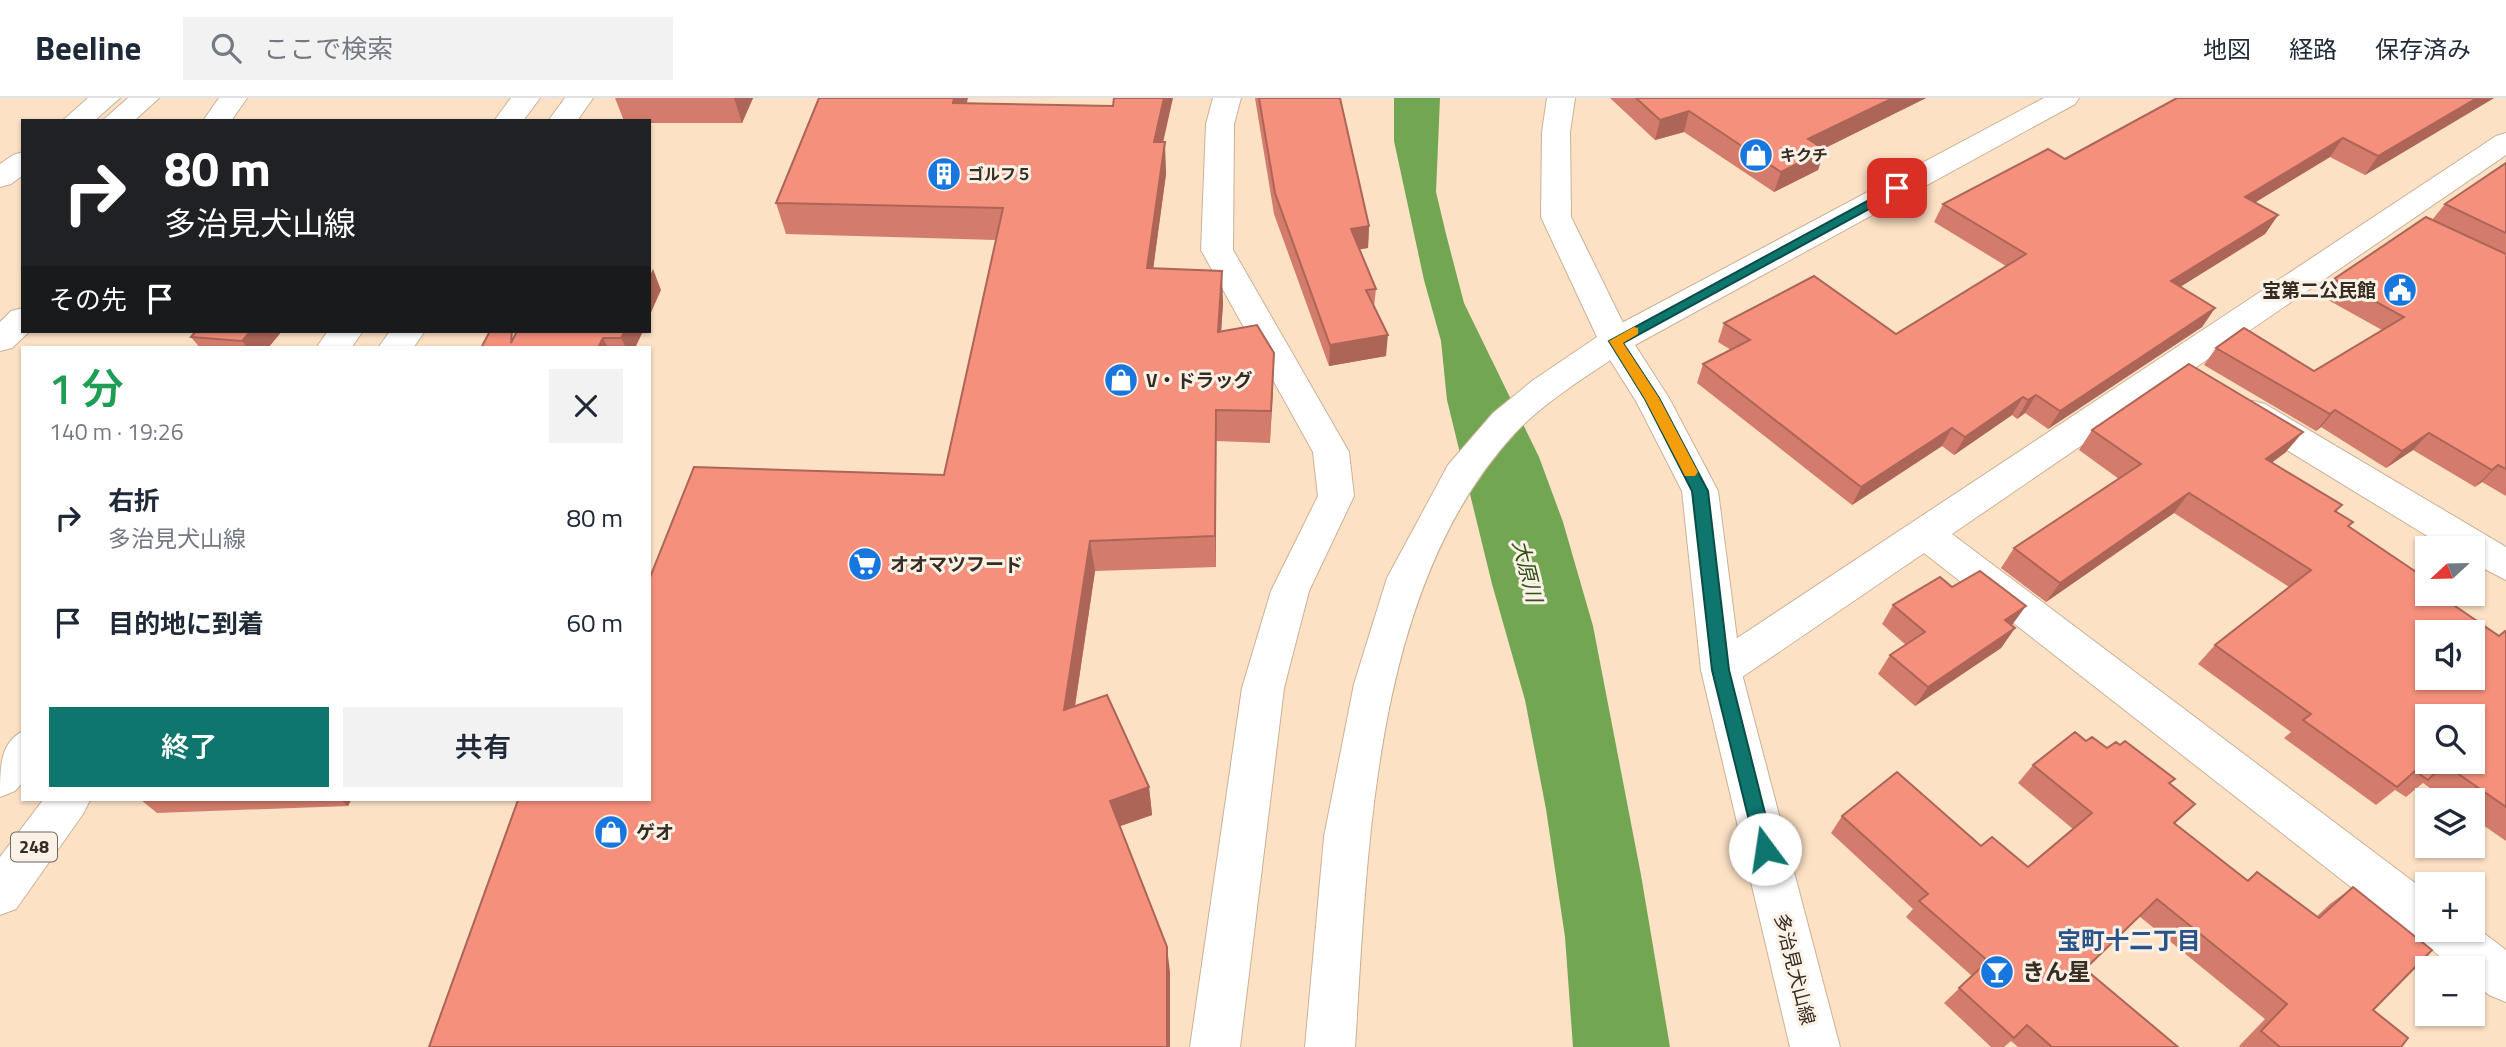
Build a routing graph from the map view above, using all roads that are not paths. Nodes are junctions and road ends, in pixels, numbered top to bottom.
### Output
1 (106, 98) edge
2 (145, 98) edge
3 (233, 98) edge
4 (526, 98) edge
5 (579, 98) edge
6 (1227, 98) edge
7 (1561, 98) edge
8 (2065, 98) edge
9 (79, 119) edge
10 (119, 119) edge
11 (218, 119) edge
12 (510, 119) edge
13 (563, 119) edge
14 (2506, 142) edge
15 (21, 162) edge
16 (0, 178) edge
17 (21, 191) edge
18 (0, 205) edge
19 (21, 321) edge
20 (0, 340) edge
21 (1615, 341) junction
22 (2174, 366) junction
23 (1924, 533) junction
24 (2506, 565) edge
25 (1721, 670) junction
26 (21, 752) edge
27 (0, 778) edge
28 (67, 801) edge
29 (0, 894) edge
30 (2415, 910) edge
31 (2458, 942) edge
32 (2506, 979) edge
33 (1818, 1041) edge
34 (1215, 1047) edge
35 (1330, 1047) edge

1 - 9 main road
2 - 10 main road
3 - 11 main road
4 - 12 main road
5 - 13 main road
6 - 34 main road
7 - 21 main road, 多治見犬山線
8 - 21 main road
14 - 22 main road
15 - 16 main road
17 - 18 main road
19 - 20 main road
21 - 25 main road, 多治見犬山線
21 - 35 main road
22 - 23 main road
22 - 24 main road
23 - 25 main road
23 - 30 main road
25 - 33 main road, 多治見犬山線
26 - 27 main road
28 - 29 main road, 248
31 - 32 main road

